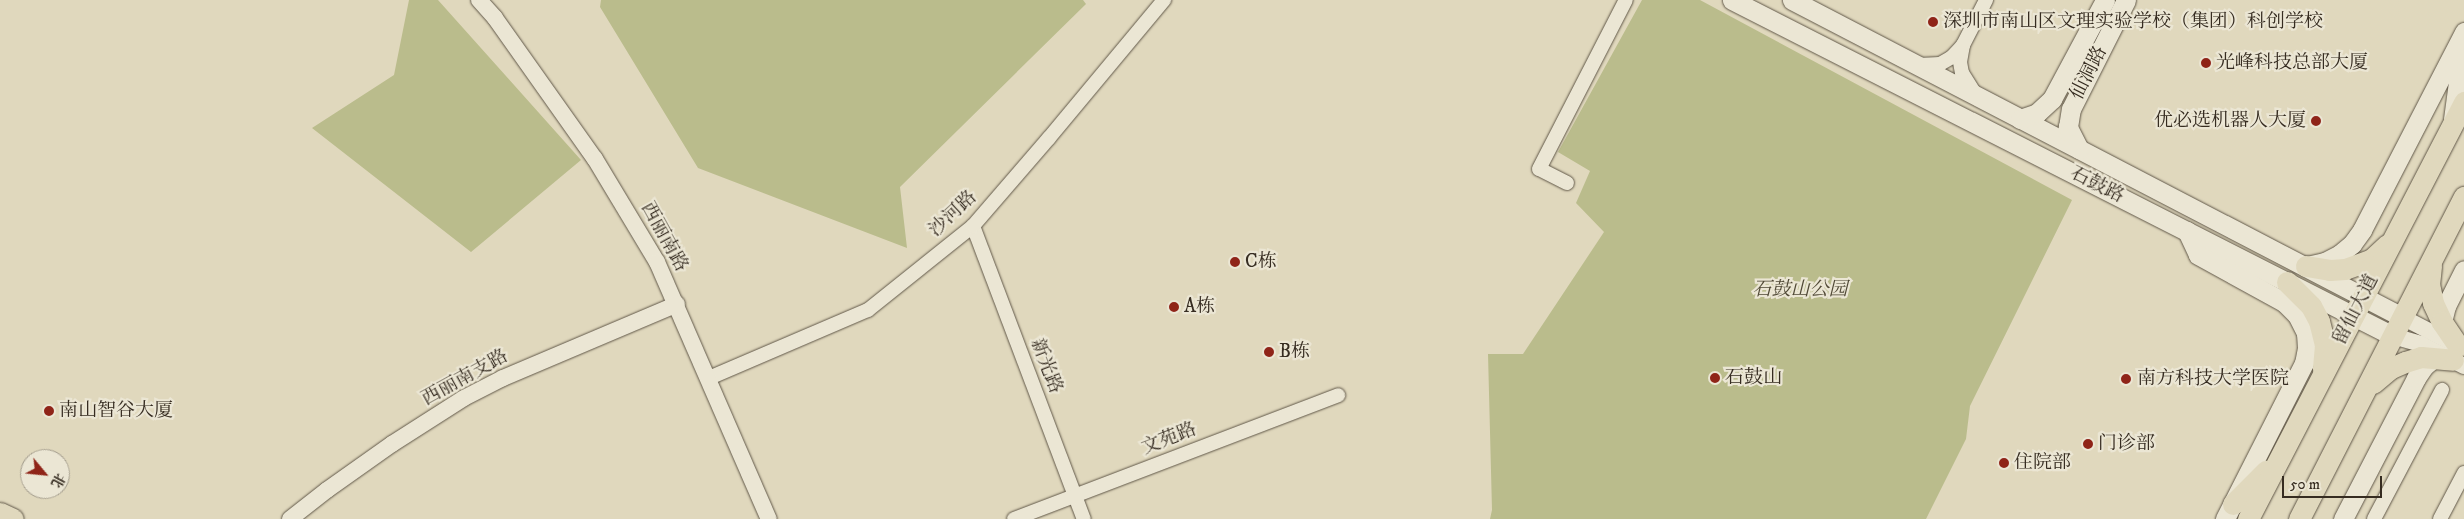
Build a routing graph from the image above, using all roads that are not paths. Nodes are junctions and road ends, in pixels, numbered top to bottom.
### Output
1 (479, 0) edge
2 (1164, 0) edge
3 (1626, 0) edge
4 (1732, 0) edge
5 (1792, 0) edge
6 (1986, 0) edge
7 (2105, 0) edge
8 (2126, 0) edge
9 (2464, 32) edge
10 (2464, 41) edge
11 (1963, 45) junction
12 (1914, 65) junction
13 (1980, 99) junction
14 (2464, 102) edge
15 (2020, 119) junction
16 (2445, 139) junction
17 (2079, 149) junction
18 (1568, 183) dead end
19 (2464, 197) edge
20 (973, 226) junction
21 (2187, 231) junction
22 (2397, 231) junction
23 (2434, 256) junction
24 (2306, 266) junction
25 (2464, 270) edge
26 (2287, 282) junction
27 (2364, 296) junction
28 (677, 304) junction
29 (2353, 316) junction
30 (2402, 317) junction
31 (2442, 322) junction
32 (2393, 336) junction
33 (2455, 356) edge
34 (709, 378) junction
35 (2320, 381) junction
36 (2442, 390) dead end
37 (1338, 394) dead end
38 (2363, 395) junction
39 (2280, 457) junction
40 (2464, 473) edge
41 (1075, 496) junction
42 (2229, 511) edge
43 (0, 513) edge
44 (13, 519) edge
45 (290, 519) edge
46 (769, 519) edge
47 (1014, 519) edge
48 (1084, 519) edge
49 (2248, 519) edge
50 (2299, 519) edge
51 (2343, 519) edge
52 (2374, 519) edge
53 (2440, 519) edge

1 - 28 street, 西丽南路
2 - 20 street, 沙河路
3 - 18 street
4 - 21 main road, 石鼓路
5 - 12 main road, 石鼓路
6 - 11 street
7 - 15 main road, 仙洞路
8 - 17 main road, 仙洞路
9 - 24 main road
10 - 16 main road
11 - 12 street
11 - 13 street
12 - 13 main road, 石鼓路
13 - 15 main road, 石鼓路
14 - 16 main road, 留仙大道
15 - 17 main road, 石鼓路
16 - 22 main road, 留仙大道
17 - 24 main road, 石鼓路
19 - 23 main road
20 - 34 street, 沙河路
20 - 41 street, 新光路
21 - 26 main road, 石鼓路
21 - 42 main road
22 - 24 main road
22 - 27 main road, 留仙大道
23 - 30 main road
23 - 31 main road
24 - 27 main road, 石鼓路
25 - 31 main road
26 - 29 main road, 石鼓路
26 - 35 main road
27 - 29 main road, 留仙大道
27 - 30 main road, 石鼓路
28 - 34 street, 西丽南路
28 - 45 street, 西丽南支路
29 - 32 main road, 石鼓路
29 - 35 main road, 留仙大道
30 - 32 main road
30 - 33 street, 石鼓路
31 - 33 main road
32 - 33 street, 石鼓路
32 - 38 main road
33 - 38 main road
33 - 51 main road
34 - 46 street, 西丽南路
35 - 39 main road, 留仙大道
36 - 52 street
37 - 41 street, 文苑路
38 - 50 main road
39 - 42 main road
39 - 49 main road, 留仙大道
40 - 53 street
41 - 47 street, 文苑路
41 - 48 street, 新光路
43 - 44 main road

